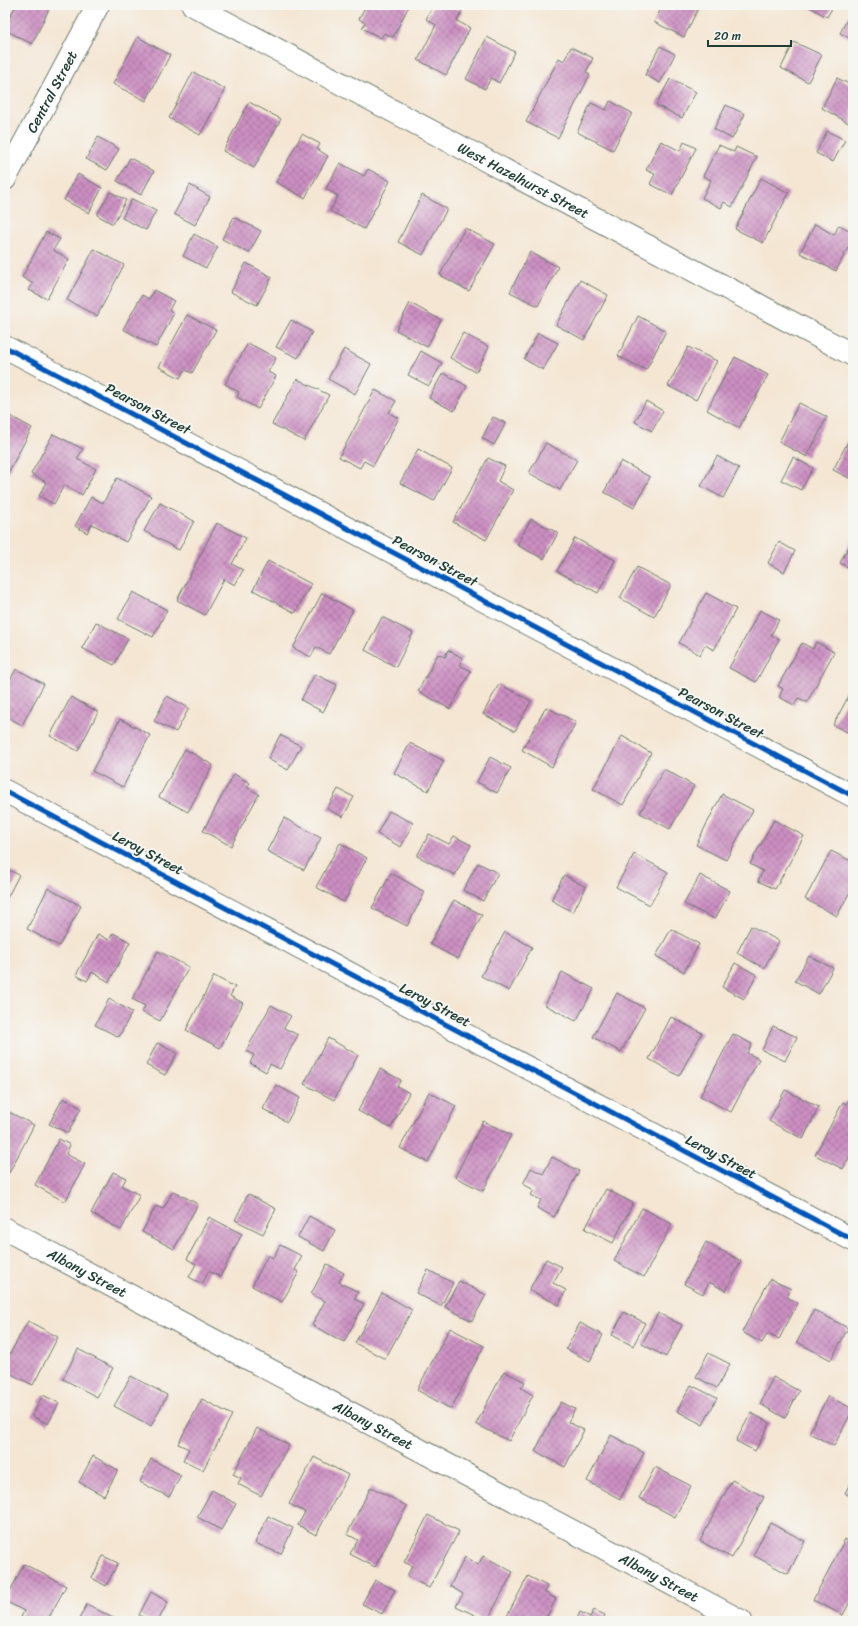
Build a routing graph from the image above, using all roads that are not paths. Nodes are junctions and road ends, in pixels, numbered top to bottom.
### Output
1 (98, 5) edge
2 (193, 5) edge
3 (5, 179) edge
4 (5, 347) edge
5 (853, 355) edge
6 (5, 791) edge
7 (853, 796) edge
8 (5, 1229) edge
9 (853, 1240) edge
10 (741, 1621) edge

1 - 3 street, Central Street
2 - 5 street, West Hazelhurst Street
4 - 7 street, Pearson Street
6 - 9 street, Leroy Street
8 - 10 street, Albany Street

